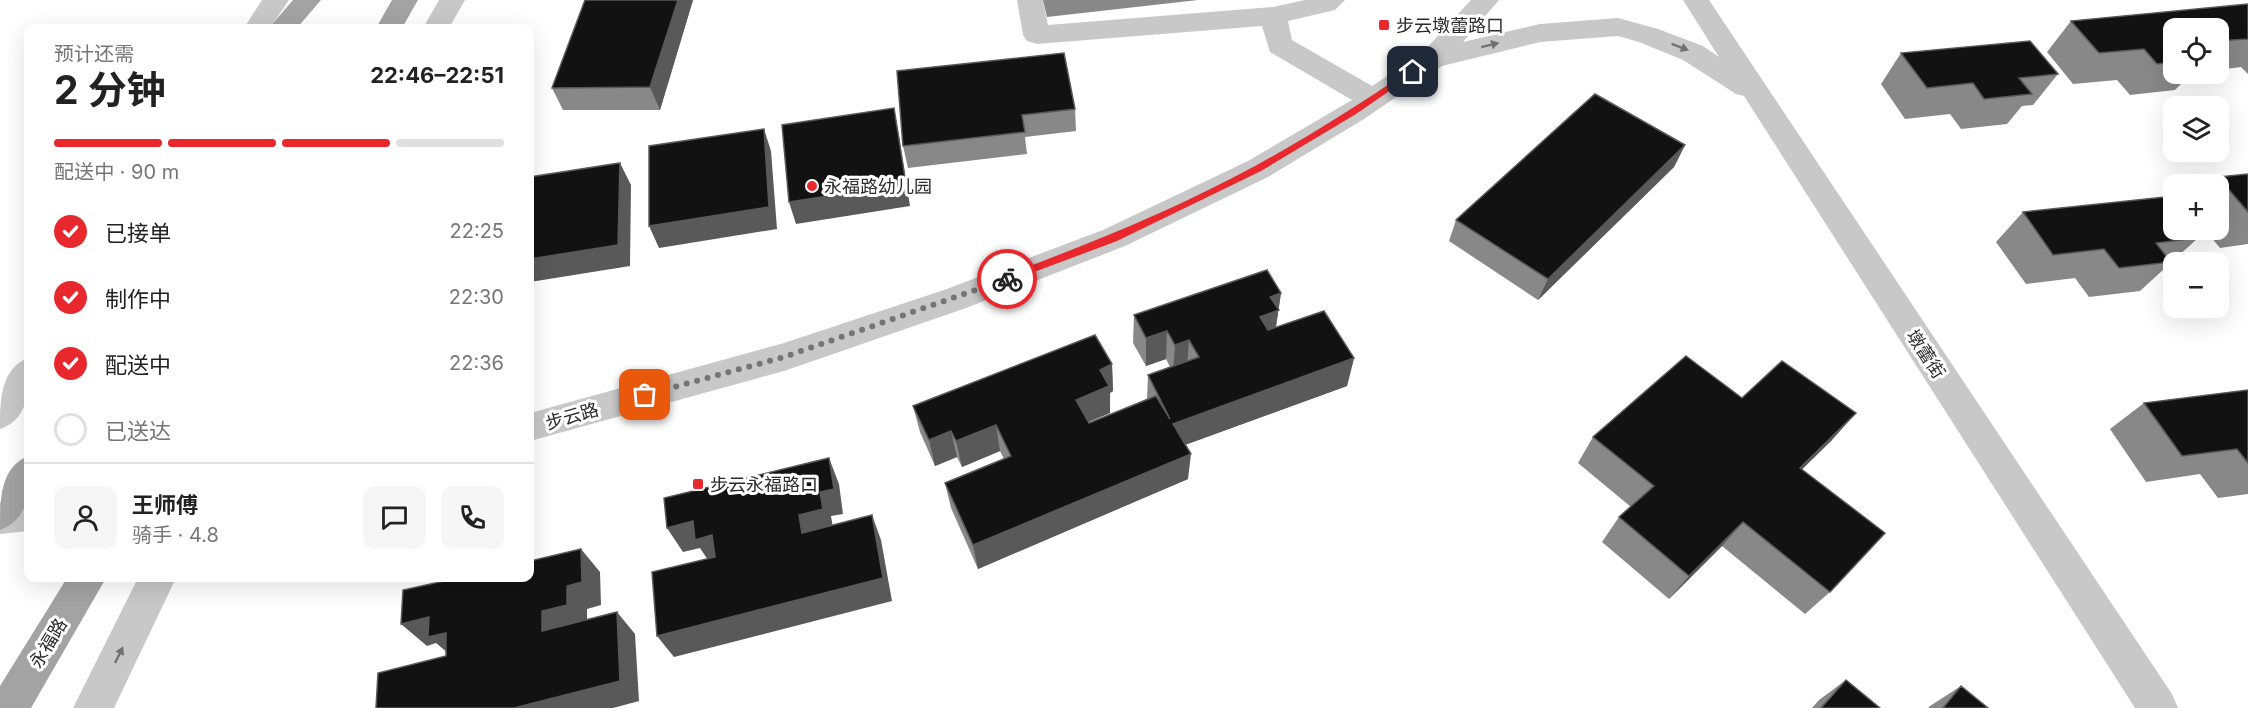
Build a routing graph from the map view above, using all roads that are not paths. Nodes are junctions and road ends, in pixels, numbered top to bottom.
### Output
1 (276, 0) edge
2 (308, 0) edge
3 (331, 0) edge
4 (405, 0) edge
5 (452, 0) edge
6 (1030, 0) edge
7 (1332, 0) edge
8 (1486, 0) edge
9 (1696, 0) edge
10 (1273, 16) junction
11 (260, 24) edge
12 (286, 24) edge
13 (316, 24) edge
14 (391, 24) edge
15 (438, 24) edge
16 (1433, 59) junction
17 (1756, 94) junction
18 (1373, 99) junction
19 (24, 378) edge
20 (0, 415) edge
21 (534, 427) edge
22 (24, 477) edge
23 (24, 515) edge
24 (0, 516) edge
25 (85, 582) edge
26 (156, 582) edge
27 (9, 708) edge
28 (93, 708) edge
29 (2157, 708) edge

1 - 11 street
2 - 12 main road
3 - 13 main road
4 - 14 main road
5 - 15 street
6 - 10 street
7 - 10 street
8 - 16 street, 步云路
9 - 17 street, 墩蕾街
10 - 18 street
16 -> 17 street
16 - 18 street, 步云路
17 - 29 street, 墩蕾街
18 - 21 street, 步云路
19 - 20 street
22 - 24 main road
23 - 24 street
25 - 27 main road, 永福路
28 -> 26 street

